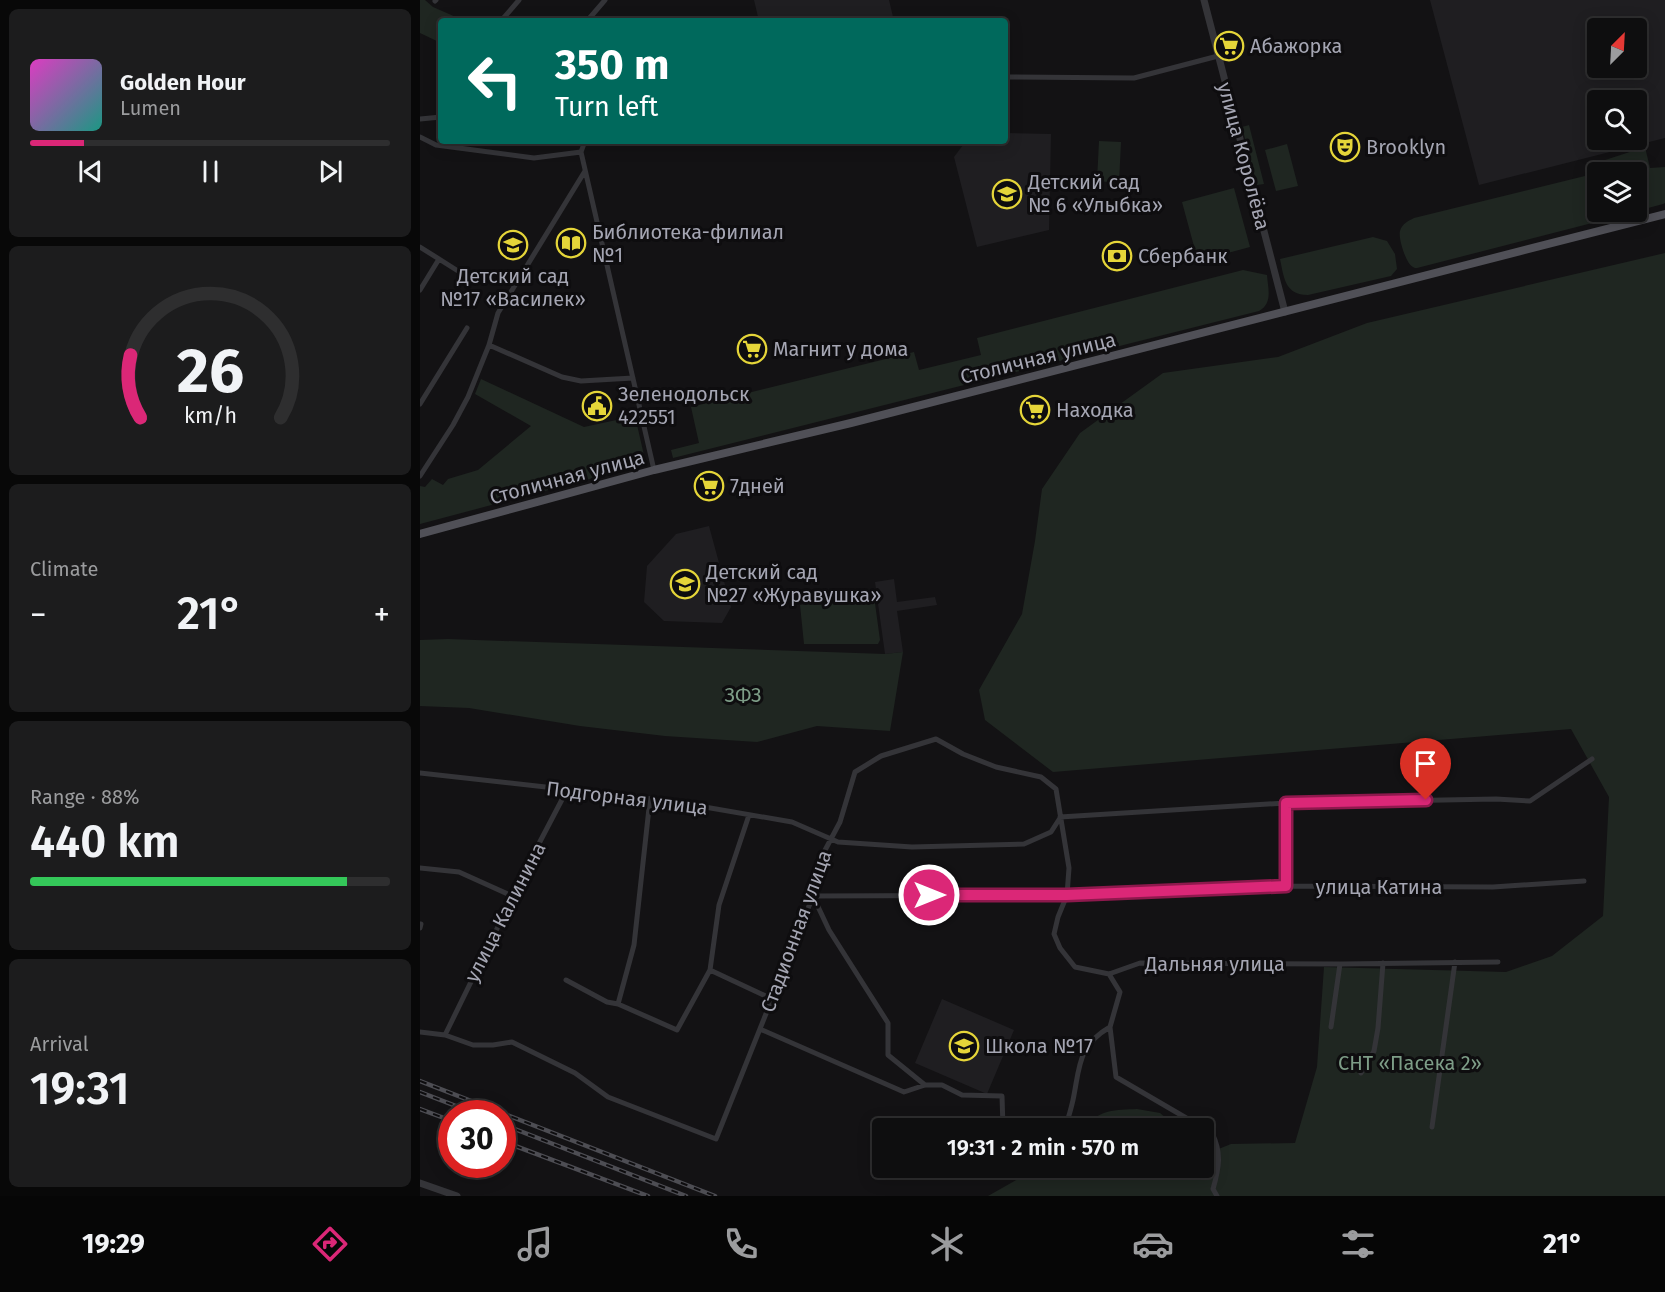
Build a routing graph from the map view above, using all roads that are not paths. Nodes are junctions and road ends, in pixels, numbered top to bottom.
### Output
1 (519, 0) edge
2 (605, 0) edge
3 (1204, 0) edge
4 (504, 18) edge
5 (590, 18) edge
6 (1218, 56) junction
7 (1008, 77) edge
8 (438, 117) edge
9 (420, 119) edge
10 (420, 137) edge
11 (584, 144) edge
12 (580, 152) junction
13 (585, 171) junction
14 (1665, 214) edge
15 (420, 247) edge
16 (439, 259) junction
17 (458, 271) dead end
18 (420, 290) edge
19 (1285, 312) junction
20 (467, 328) dead end
21 (489, 345) junction
22 (633, 378) junction
23 (420, 404) edge
24 (654, 470) junction
25 (420, 476) edge
26 (420, 534) edge
27 (1592, 759) dead end
28 (420, 773) edge
29 (567, 790) junction
30 (650, 799) junction
31 (1286, 803) junction
32 (749, 815) junction
33 (1060, 816) junction
34 (830, 838) junction
35 (420, 868) edge
36 (1584, 881) dead end
37 (1286, 886) junction
38 (1067, 895) junction
39 (512, 896) junction
40 (813, 896) junction
41 (1455, 962) junction
42 (1498, 962) dead end
43 (1383, 963) junction
44 (1340, 964) junction
45 (710, 970) junction
46 (1109, 974) junction
47 (566, 980) dead end
48 (772, 999) junction
49 (618, 1004) junction
50 (1110, 1027) junction
51 (1330, 1027) dead end
52 (760, 1029) junction
53 (420, 1032) edge
54 (445, 1035) junction
55 (1361, 1073) dead end
56 (925, 1085) junction
57 (1003, 1118) edge
58 (1068, 1118) edge
59 (1432, 1127) dead end
60 (420, 1183) edge
61 (457, 1196) edge
62 (1217, 1196) edge

1 - 4 street
2 - 5 street
3 - 6 street, улица Королёва
6 - 7 street
6 - 19 street, улица Королёва
8 - 9 street
10 - 12 street
11 - 12 street
12 - 13 street
13 - 21 street
13 - 22 street
14 - 19 main road, Столичная улица
15 - 16 street
16 - 17 street
16 - 18 street
19 - 24 main road, Столичная улица
20 - 23 street
21 - 22 street
21 - 25 street
22 - 24 street
24 - 26 main road, Столичная улица
27 - 31 street
28 - 29 street, Подгорная улица
29 - 30 street, Подгорная улица
29 - 39 street, улица Калинина
30 - 32 street, Подгорная улица
30 - 49 street
31 - 33 street
31 - 37 street
32 - 34 street, Подгорная улица
32 - 45 street
33 - 34 street, Подгорная улица
33 - 34 street, Стадионная улица
33 - 38 street
34 - 40 street, Стадионная улица
35 - 39 street
36 - 37 street, улица Катина
37 - 38 street, улица Катина
38 - 40 street, улица Катина
38 - 46 street
39 - 54 street, улица Калинина
40 - 48 street, Стадионная улица
40 - 56 street
41 - 42 street, Дальняя улица
41 - 43 street, Дальняя улица
41 - 59 street
43 - 44 street, Дальняя улица
43 - 55 street
44 - 46 street, Дальняя улица
44 - 51 street
45 - 48 street
45 - 49 street
46 - 50 street
47 - 49 street
48 - 52 street, Стадионная улица
50 - 58 street
50 - 62 street
52 - 54 street, Стадионная улица
52 - 56 street
53 - 54 street
56 - 57 street
60 - 61 street

